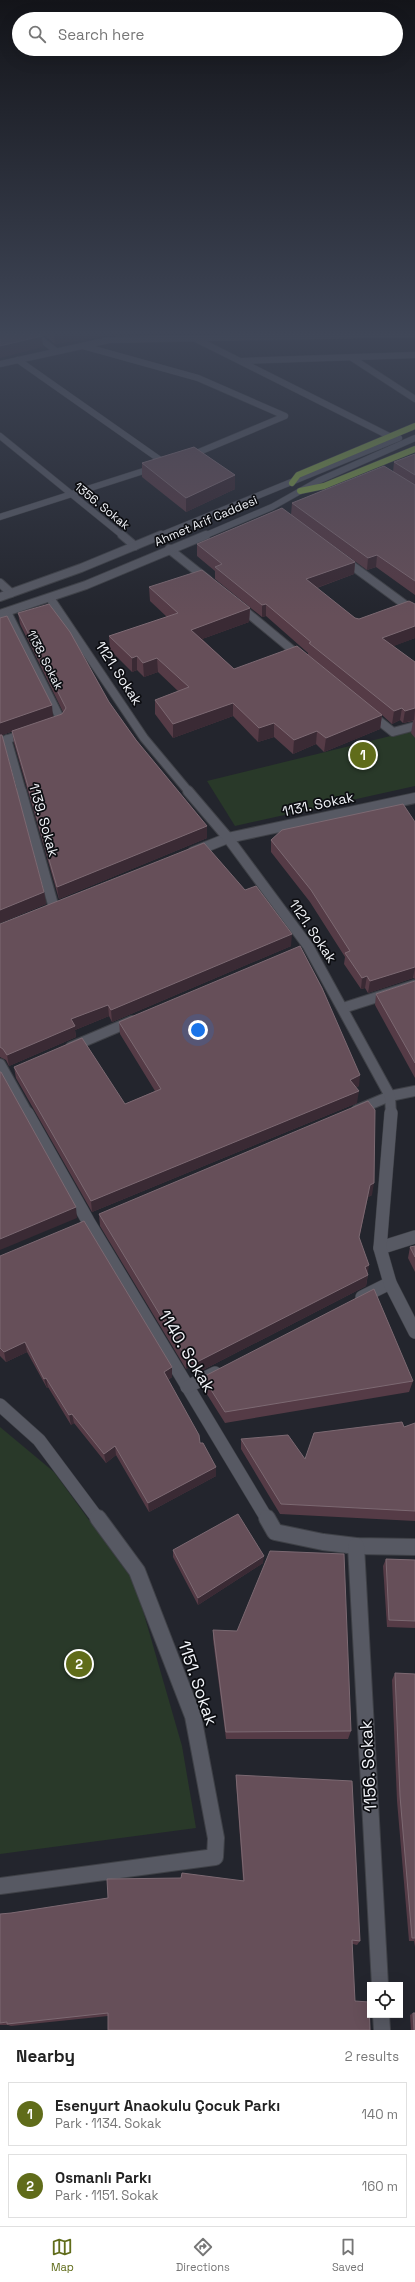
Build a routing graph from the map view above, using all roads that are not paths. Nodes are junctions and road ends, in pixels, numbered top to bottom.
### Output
1 (121, 428) edge
2 (256, 428) edge
3 (373, 428) edge
4 (411, 428) edge
5 (415, 430) edge
6 (0, 436) edge
7 (391, 437) junction
8 (415, 438) edge
9 (415, 449) edge
10 (173, 462) junction
11 (292, 483) junction
12 (300, 491) junction
13 (70, 494) junction
14 (210, 515) junction
15 (0, 517) edge
16 (231, 526) junction
17 (135, 546) junction
18 (169, 549) junction
19 (334, 552) edge
20 (0, 583) edge
21 (218, 589) edge
22 (11, 593) junction
23 (0, 597) edge
24 (50, 598) junction
25 (230, 599) edge
26 (415, 612) edge
27 (4, 613) edge
28 (308, 663) edge
29 (363, 707) edge
30 (415, 726) edge
31 (3, 741) edge
32 (415, 798) edge
33 (228, 838) junction
34 (184, 856) edge
35 (54, 908) edge
36 (308, 946) junction
37 (294, 952) edge
38 (415, 985) edge
39 (343, 1008) junction
40 (143, 1016) edge
41 (64, 1050) edge
42 (5, 1071) edge
43 (415, 1091) edge
44 (390, 1096) junction
45 (346, 1114) edge
46 (103, 1215) edge
47 (88, 1221) junction
48 (75, 1227) edge
49 (415, 1237) edge
50 (380, 1248) junction
51 (390, 1283) junction
52 (348, 1305) edge
53 (415, 1332) edge
54 (229, 1366) edge
55 (187, 1387) junction
56 (0, 1405) edge
57 (356, 1546) junction
58 (415, 1548) edge
59 (0, 1886) edge
60 (380, 1982) edge
61 (381, 2018) edge
62 (382, 2030) edge

1 - 10 street
2 - 10 street
3 - 7 street
4 - 7 main road
5 - 11 street, Ahmet Arif Caddesi
6 - 13 street, 1356. Sokak
7 - 11 main road
8 - 12 street, Ahmet Arif Caddesi
9 - 12 main road
10 - 13 street
11 - 14 street, Ahmet Arif Caddesi
12 - 16 street, Ahmet Arif Caddesi
13 - 15 street
13 - 17 street, 1356. Sokak
14 - 16 street
14 - 17 street, Ahmet Arif Caddesi
16 - 18 street, Ahmet Arif Caddesi
17 - 22 street, Ahmet Arif Caddesi
18 - 21 street
18 - 24 street, Ahmet Arif Caddesi
19 - 26 street
20 - 22 street
22 - 23 street, Ahmet Arif Caddesi
24 - 27 street, Ahmet Arif Caddesi
24 - 33 street, 1121. Sokak
25 - 28 street
27 - 31 street, 1138. Sokak
29 - 30 street
31 - 35 street, 1139. Sokak
32 - 33 street, 1131. Sokak
33 - 34 street, 1131. Sokak
33 - 36 street, 1121. Sokak
36 - 37 street
36 - 39 street, 1121. Sokak
38 - 39 street
39 - 44 street, 1121. Sokak
40 - 41 street
42 - 47 street, 1140. Sokak
43 - 44 street
44 - 45 street
44 - 50 street, 1121. Sokak
46 - 47 street
47 - 48 street
47 - 55 street, 1140. Sokak
49 - 50 street
50 - 51 street, 1121. Sokak
51 - 52 street
51 - 53 street, 1121. Sokak
54 - 55 street
55 - 57 street, 1140. Sokak
56 - 59 street, 1151. Sokak
57 - 58 street, 1140. Sokak
57 - 60 street, 1156. Sokak
61 - 62 street

